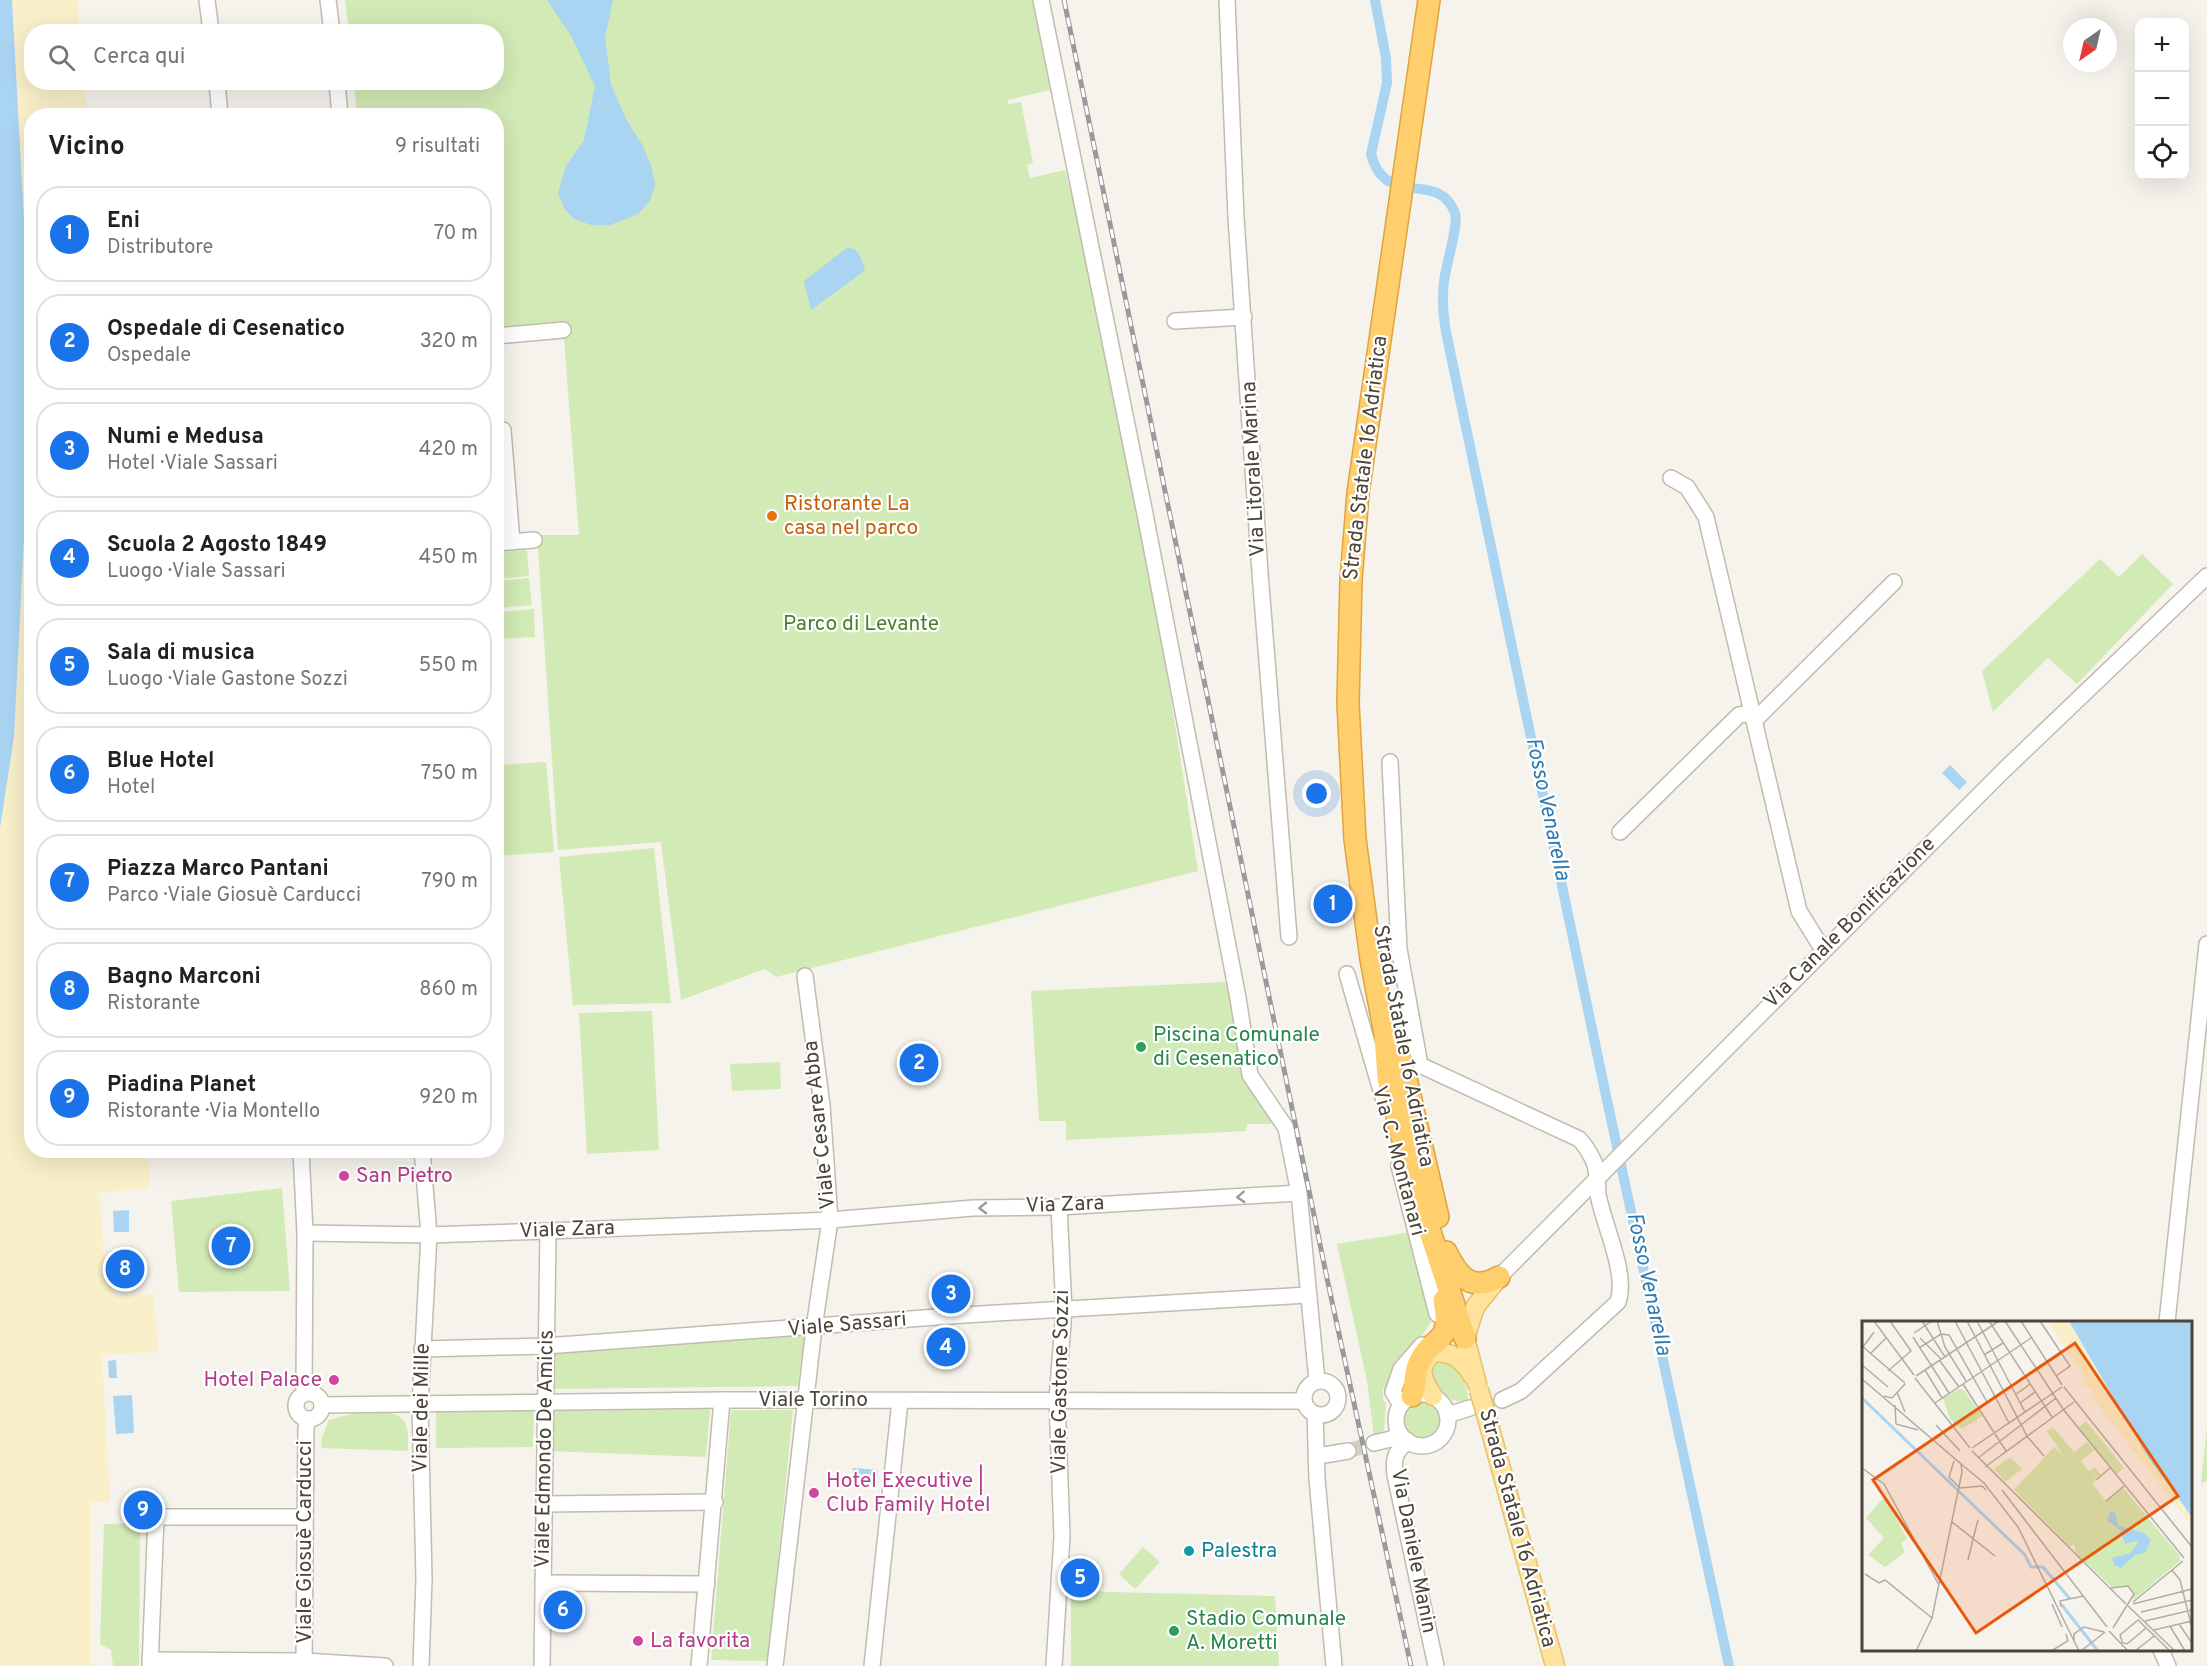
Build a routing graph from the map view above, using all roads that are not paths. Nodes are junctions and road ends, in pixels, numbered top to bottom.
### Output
1 (207, 0) edge
2 (328, 0) edge
3 (1041, 0) edge
4 (1227, 0) edge
5 (1429, 0) edge
6 (1443, 0) edge
7 (210, 24) edge
8 (331, 24) edge
9 (218, 90) edge
10 (338, 90) edge
11 (219, 108) edge
12 (339, 108) edge
13 (1411, 172) junction
14 (1244, 316) junction
15 (1175, 321) dead end
16 (563, 330) dead end
17 (504, 335) edge
18 (504, 442) edge
19 (1671, 478) dead end
20 (534, 540) dead end
21 (504, 542) edge
22 (512, 542) junction
23 (2207, 576) edge
24 (1894, 582) dead end
25 (1753, 717) junction
26 (1390, 762) dead end
27 (1620, 832) dead end
28 (1289, 937) dead end
29 (2207, 944) edge
30 (1823, 950) junction
31 (1347, 974) dead end
32 (806, 976) dead end
33 (301, 1158) edge
34 (423, 1158) edge
35 (1599, 1175) junction
36 (1299, 1193) junction
37 (1059, 1207) junction
38 (830, 1220) junction
39 (548, 1231) junction
40 (305, 1233) junction
41 (429, 1235) junction
42 (1440, 1247) junction
43 (1499, 1277) junction
44 (1308, 1295) junction
45 (1064, 1310) junction
46 (2167, 1321) edge
47 (814, 1328) junction
48 (1465, 1338) junction
49 (546, 1346) junction
50 (422, 1349) junction
51 (1317, 1381) junction
52 (1478, 1387) junction
53 (304, 1393) junction
54 (1057, 1399) junction
55 (1415, 1399) junction
56 (722, 1400) junction
57 (805, 1400) junction
58 (1502, 1400) dead end
59 (900, 1401) junction
60 (1304, 1401) junction
61 (545, 1403) junction
62 (322, 1405) junction
63 (420, 1406) junction
64 (1478, 1411) junction
65 (1319, 1415) junction
66 (1447, 1415) junction
67 (308, 1419) junction
68 (1404, 1437) junction
69 (1374, 1443) tunnel mouth
70 (1348, 1451) tunnel mouth
71 (1324, 1455) junction
72 (715, 1502) junction
73 (544, 1504) junction
74 (1322, 1508) junction
75 (304, 1517) junction
76 (543, 1583) junction
77 (707, 1584) junction
78 (2161, 1651) edge
79 (150, 1663) edge
80 (304, 1663) edge
81 (385, 1666) edge
82 (421, 1666) edge
83 (542, 1666) edge
84 (699, 1666) edge
85 (775, 1666) edge
86 (872, 1666) edge
87 (1054, 1666) edge
88 (1334, 1666) edge
89 (1436, 1666) edge
90 (1555, 1666) edge
91 (2168, 1666) edge

1 - 7 street
2 - 8 street
3 - 36 street
4 - 14 street, Via Litorale Marina
5 - 13 highway, Strada Statale 16 Adriatica
6 - 13 highway, Strada Statale 16 Adriatica
9 - 11 street
10 - 12 street
13 - 42 highway, Strada Statale 16 Adriatica
14 - 15 street
14 - 28 street, Via Litorale Marina
16 - 17 street
18 - 22 street
19 - 25 street
20 - 22 street
21 - 22 street
23 - 30 street, Via Canale Bonificazione
24 - 25 street
25 - 27 street
25 - 30 street
26 - 35 street
29 - 46 street
30 - 35 street, Via Canale Bonificazione
31 - 55 street, Via C. Montanari
32 - 38 street, Viale Cesare Abba
33 - 40 street
34 - 41 street, Viale dei Mille
35 - 43 street, Via Canale Bonificazione
35 - 58 street
36 -> 37 street, Via Zara
36 - 44 street
37 -> 38 street, Via Zara
37 - 45 street, Viale Gastone Sozzi
38 - 39 street, Viale Zara
38 - 47 street, Viale Cesare Abba
39 - 41 street, Viale Zara
39 - 49 street, Viale Edmondo De Amicis
40 - 41 street, Viale Zara
40 - 53 street
41 - 50 street, Viale dei Mille
42 - 43 highway
42 - 48 highway, Strada Statale 16 Adriatica
42 - 55 highway
43 - 48 main road
44 - 45 street, Viale Sassari
44 - 51 street
45 - 47 street, Viale Sassari
45 - 54 street, Viale Gastone Sozzi
47 - 49 street, Viale Sassari
47 - 57 street, Viale Cesare Abba
48 - 52 main road, Strada Statale 16 Adriatica
49 - 50 street, Viale Sassari
49 - 61 street, Viale Edmondo De Amicis
50 - 63 street, Viale dei Mille
51 - 60 street
51 - 65 street
52 - 55 main road
52 - 64 main road, Strada Statale 16 Adriatica, bridge
53 - 62 street
53 - 67 street
54 - 59 street, Viale Torino
54 - 60 street, Viale Torino
54 - 87 street, Viale Gastone Sozzi
55 - 66 street
55 - 68 street
56 - 57 street, Viale Torino
56 - 61 street, Viale Torino
56 - 72 street
57 - 59 street, Viale Torino
57 - 85 street, Viale Cesare Abba
59 - 86 street
60 - 65 street
61 - 63 street, Viale Torino
61 - 73 street, Viale Edmondo De Amicis
62 - 63 street, Viale Torino
62 - 67 street
63 - 82 street, Viale dei Mille
64 - 66 street
64 - 90 main road, Strada Statale 16 Adriatica
65 - 71 street
65 - 74 street
66 - 68 street
67 - 75 street, Viale Giosuè Carducci
68 - 69 street
68 - 89 street, Via Daniele Manin
70 - 71 street
71 - 74 street
72 - 73 street
72 - 77 street
73 - 76 street, Viale Edmondo De Amicis
74 - 88 street
75 - 79 street
75 - 80 street, Viale Giosuè Carducci
76 - 77 street
76 - 83 street, Viale Edmondo De Amicis
77 - 84 street
78 - 91 street
79 - 80 street
80 - 81 street

